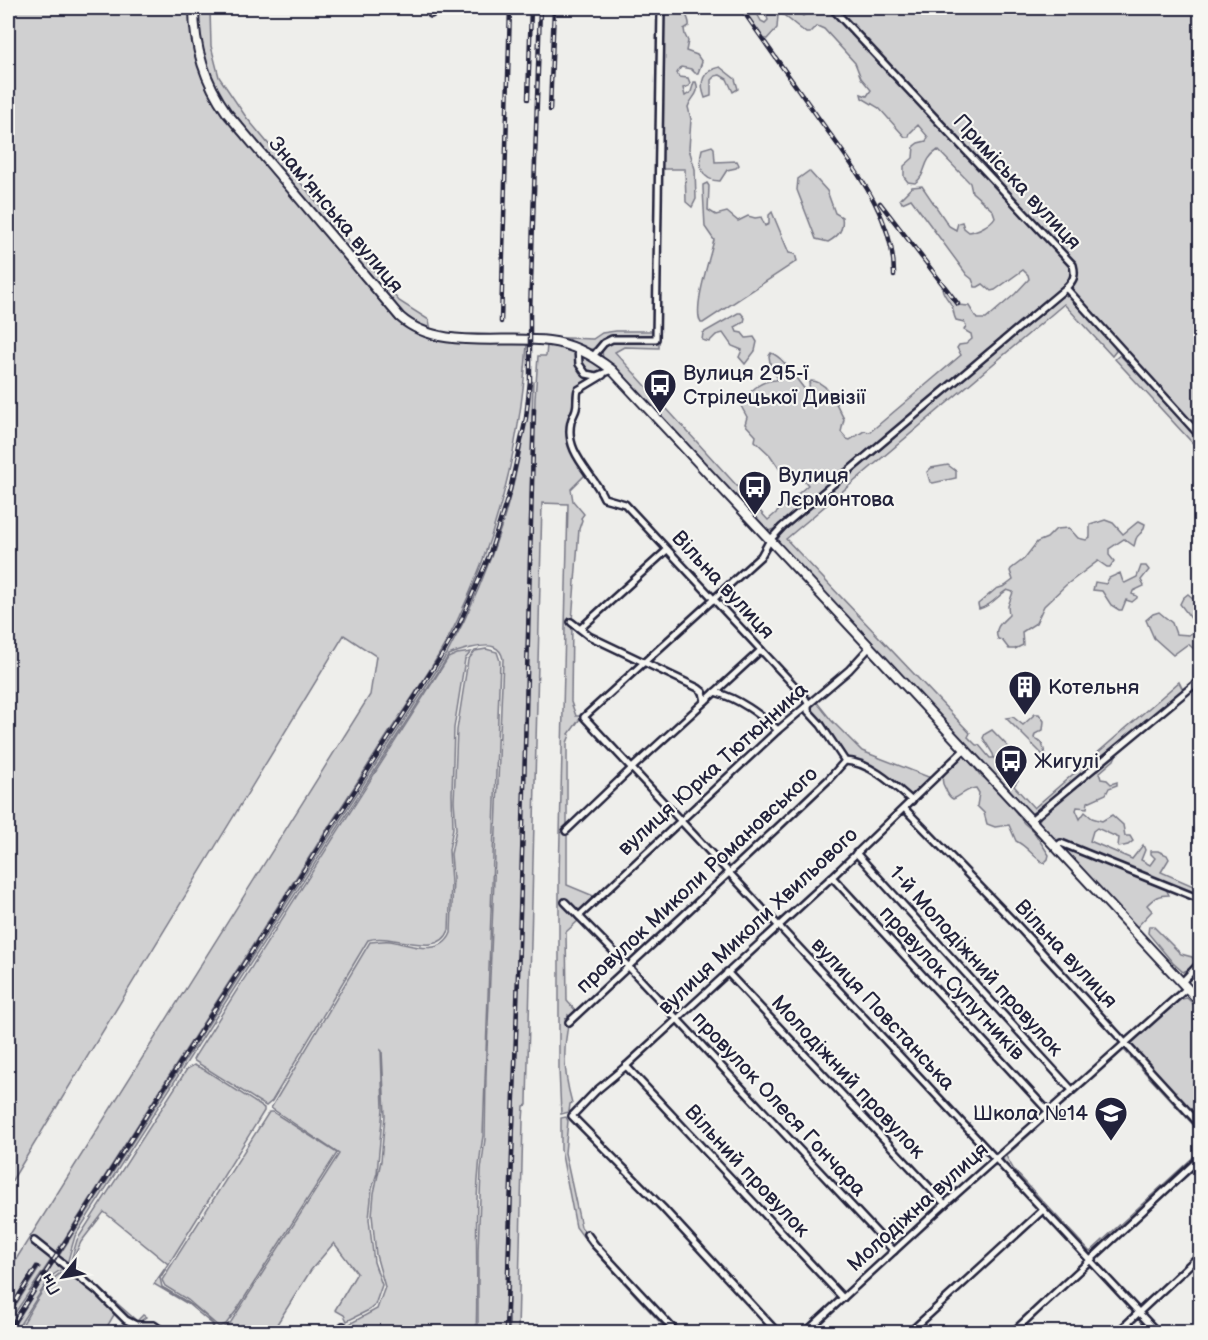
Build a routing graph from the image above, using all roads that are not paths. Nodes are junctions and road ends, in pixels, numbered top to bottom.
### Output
1 (194, 8) edge
2 (661, 8) edge
3 (832, 8) edge
4 (1066, 288) junction
5 (578, 349) junction
6 (593, 356) junction
7 (612, 370) junction
8 (603, 375) junction
9 (1200, 436) edge
10 (770, 540) junction
11 (667, 550) junction
12 (713, 598) junction
13 (571, 622) dead end
14 (580, 628) junction
15 (870, 647) junction
16 (761, 650) junction
17 (643, 664) junction
18 (1200, 680) edge
19 (715, 692) junction
20 (705, 701) junction
21 (808, 703) junction
22 (778, 730) junction
23 (965, 749) junction
24 (845, 761) junction
25 (631, 769) junction
26 (912, 801) junction
27 (905, 809) junction
28 (1031, 820) junction
29 (681, 821) junction
30 (566, 831) dead end
31 (1056, 847) junction
32 (856, 853) junction
33 (728, 872) junction
34 (832, 877) junction
35 (1200, 899) edge
36 (565, 902) dead end
37 (579, 916) junction
38 (778, 925) junction
39 (1200, 963) edge
40 (628, 966) junction
41 (727, 972) junction
42 (1184, 985) junction
43 (1200, 1002) edge
44 (677, 1019) junction
45 (569, 1022) dead end
46 (1126, 1042) junction
47 (626, 1066) junction
48 (1072, 1090) junction
49 (1048, 1111) junction
50 (1200, 1125) edge
51 (1200, 1158) edge
52 (995, 1159) junction
53 (945, 1204) junction
54 (1043, 1210) junction
55 (588, 1234) dead end
56 (34, 1241) dead end
57 (894, 1251) junction
58 (1200, 1255) edge
59 (1090, 1260) junction
60 (843, 1298) junction
61 (1139, 1312) junction
62 (343, 1326) dead end
63 (164, 1332) edge
64 (338, 1332) edge
65 (676, 1332) edge
66 (777, 1332) edge
67 (806, 1332) edge
68 (910, 1332) edge
69 (1013, 1332) edge
70 (1118, 1332) edge
71 (1157, 1332) edge

1 - 5 street, Знам'янська вулиця
2 - 6 street
3 - 4 street, Приміська вулиця
4 - 9 street
4 - 10 street
5 - 6 street, Знам'янська вулиця
5 - 8 street
6 - 7 street, Знам'янська вулиця
7 - 8 street, Вільна вулиця
7 - 10 street, Знам'янська вулиця
8 - 11 street, Вільна вулиця
10 - 12 street
10 - 15 street, Знам'янська вулиця
11 - 12 street, Вільна вулиця
11 - 14 street
12 - 16 street, Вільна вулиця
12 - 17 street
13 - 14 street
14 - 17 street
15 - 21 street, вулиця Юрка Тютюнника
15 - 23 street, Знам'янська вулиця
16 - 19 street
16 - 21 street, Вільна вулиця
17 - 20 street
17 - 25 street, вулиця Повстанська
18 - 28 street
19 - 20 street
19 - 22 street
20 - 25 street
21 - 22 street, вулиця Юрка Тютюнника
21 - 24 street, Вільна вулиця
22 - 29 street, вулиця Юрка Тютюнника
23 - 26 street, вулиця Миколи Хвильового
23 - 28 street, Знам'янська вулиця
24 - 26 street
24 - 33 street, провулок Миколи Романовського
25 - 29 street, вулиця Повстанська
25 - 30 street
26 - 27 street, вулиця Миколи Хвильового
27 - 32 street, вулиця Миколи Хвильового
27 - 46 street, Вільна вулиця
28 - 31 street, Знам'янська вулиця
29 - 33 street, вулиця Повстанська
29 - 37 street, вулиця Юрка Тютюнника
31 - 35 street
31 - 42 street, Знам'янська вулиця
32 - 34 street, вулиця Миколи Хвильового
32 - 48 street, 1-й Молодіжний провулок
33 - 38 street, вулиця Повстанська
33 - 40 street, провулок Миколи Романовського
34 - 38 street, вулиця Миколи Хвильового
34 - 49 street, провулок Супутників
36 - 37 street, провулок Олеся Гончара
37 - 40 street, провулок Олеся Гончара
38 - 41 street, вулиця Миколи Хвильового
38 - 52 street, вулиця Повстанська
39 - 42 street, Молодіжна вулиця
40 - 44 street, провулок Олеся Гончара
40 - 45 street, провулок Миколи Романовського
41 - 44 street, вулиця Миколи Хвильового
41 - 53 street, Молодіжний провулок
42 - 43 street, Знам'янська вулиця
42 - 46 street, Молодіжна вулиця
44 - 47 street, вулиця Миколи Хвильового
44 - 57 street, провулок Олеся Гончара
46 - 48 street, Молодіжна вулиця
46 - 50 street, Вільна вулиця
47 - 60 street, Вільний провулок
47 - 66 street, вулиця Миколи Хвильового
48 - 49 street, Молодіжна вулиця
49 - 52 street, Молодіжна вулиця
51 - 59 street
52 - 53 street, Молодіжна вулиця
52 - 54 street, вулиця Повстанська
53 - 57 street, Молодіжна вулиця
54 - 59 street, вулиця Повстанська
54 - 68 street
55 - 65 street
56 - 63 street
57 - 60 street, Молодіжна вулиця
58 - 61 street
59 - 61 street, вулиця Повстанська
59 - 69 street
60 - 67 street, Молодіжна вулиця
61 - 70 street
61 - 71 street, вулиця Повстанська
62 - 64 street

